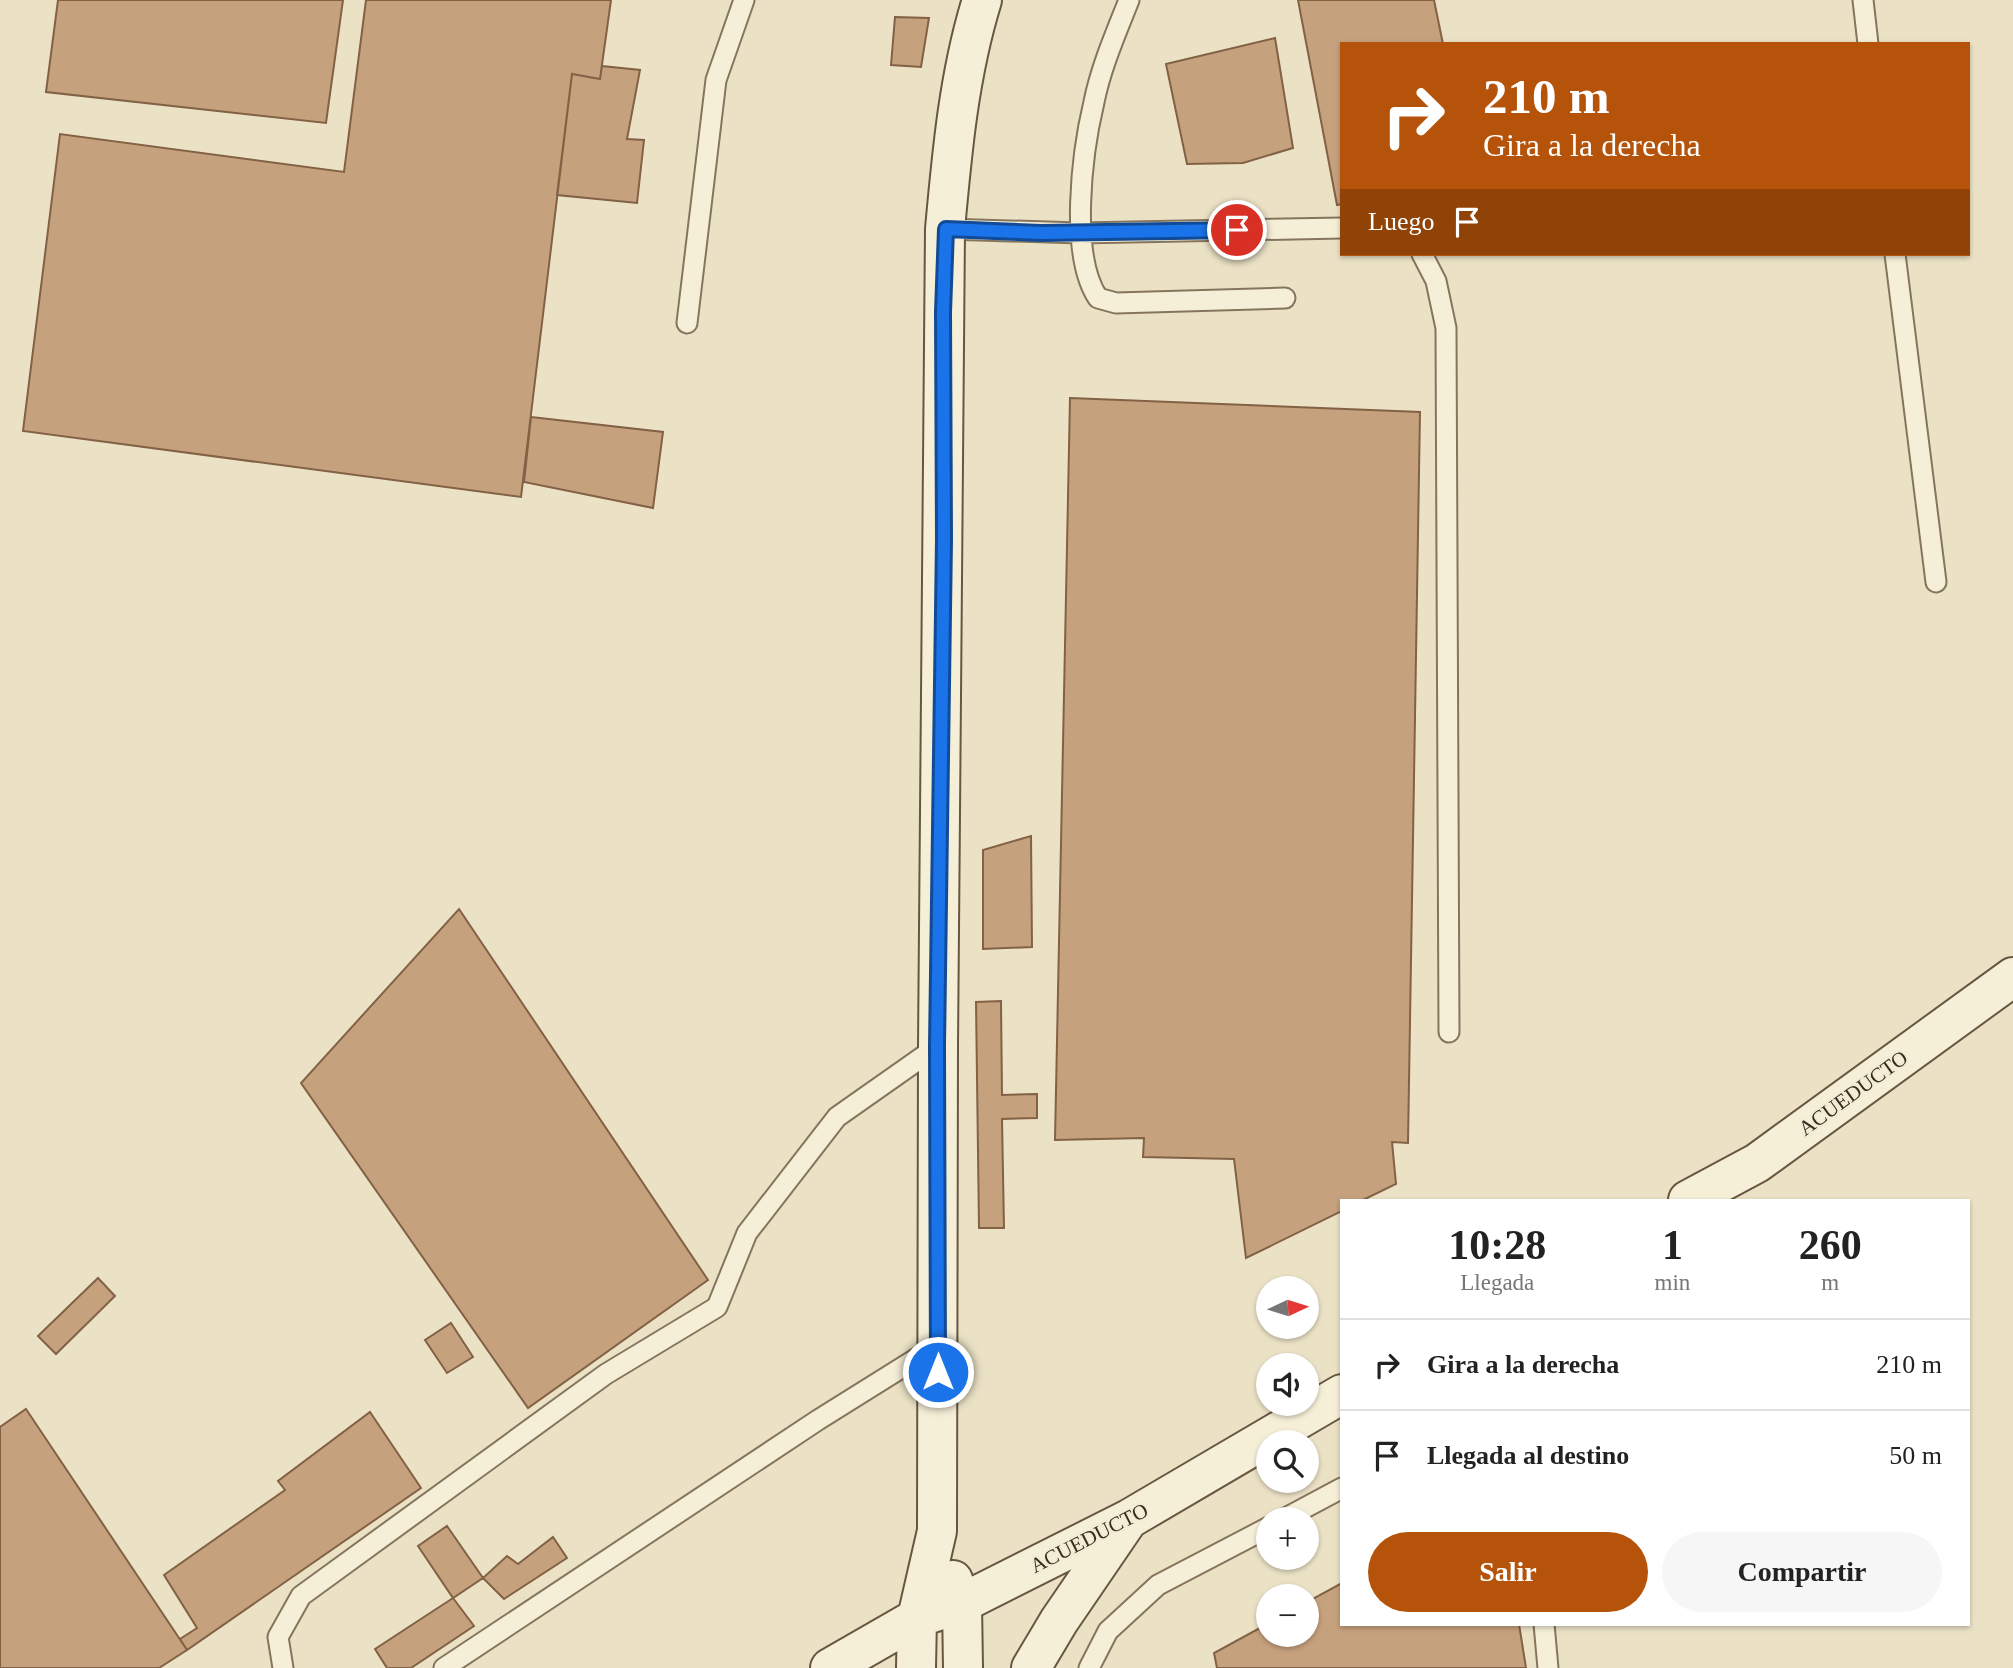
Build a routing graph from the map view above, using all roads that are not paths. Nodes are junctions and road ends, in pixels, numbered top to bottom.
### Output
1 (744, 0) edge
2 (982, 0) edge
3 (1129, 0) edge
4 (1863, 0) edge
5 (1868, 42) edge
6 (1340, 228) edge
7 (946, 229) junction
8 (1080, 233) junction
9 (1423, 256) edge
10 (1895, 256) edge
11 (1285, 298) dead end
12 (687, 323) dead end
13 (1936, 582) dead end
14 (2013, 977) edge
15 (1449, 1032) dead end
16 (937, 1046) junction
17 (1690, 1199) edge
18 (938, 1345) junction
19 (1340, 1395) edge
20 (1340, 1489) edge
21 (1306, 1507) edge
22 (1129, 1519) junction
23 (937, 1531) junction
24 (1256, 1534) edge
25 (962, 1603) junction
26 (917, 1618) junction
27 (1544, 1626) edge
28 (283, 1668) edge
29 (444, 1668) edge
30 (830, 1668) edge
31 (916, 1668) edge
32 (963, 1668) edge
33 (1031, 1668) edge
34 (1089, 1668) edge
35 (1548, 1668) edge

1 - 12 lane
2 - 7 main road
3 - 8 lane
4 - 5 lane
6 - 8 lane
7 - 8 lane
7 - 16 main road
8 - 11 lane
9 - 15 lane
10 - 13 lane
14 - 17 main road, ACUEDUCTO
16 - 18 main road
16 - 28 lane
18 - 23 main road
18 - 29 lane
19 - 22 main road, ACUEDUCTO
20 - 21 lane
22 - 25 main road, ACUEDUCTO
22 - 33 main road
23 - 25 main road
23 - 26 main road
24 - 34 lane
25 - 26 main road, ACUEDUCTO
25 - 32 main road
26 - 30 main road, ACUEDUCTO
26 - 31 main road
27 - 35 lane

